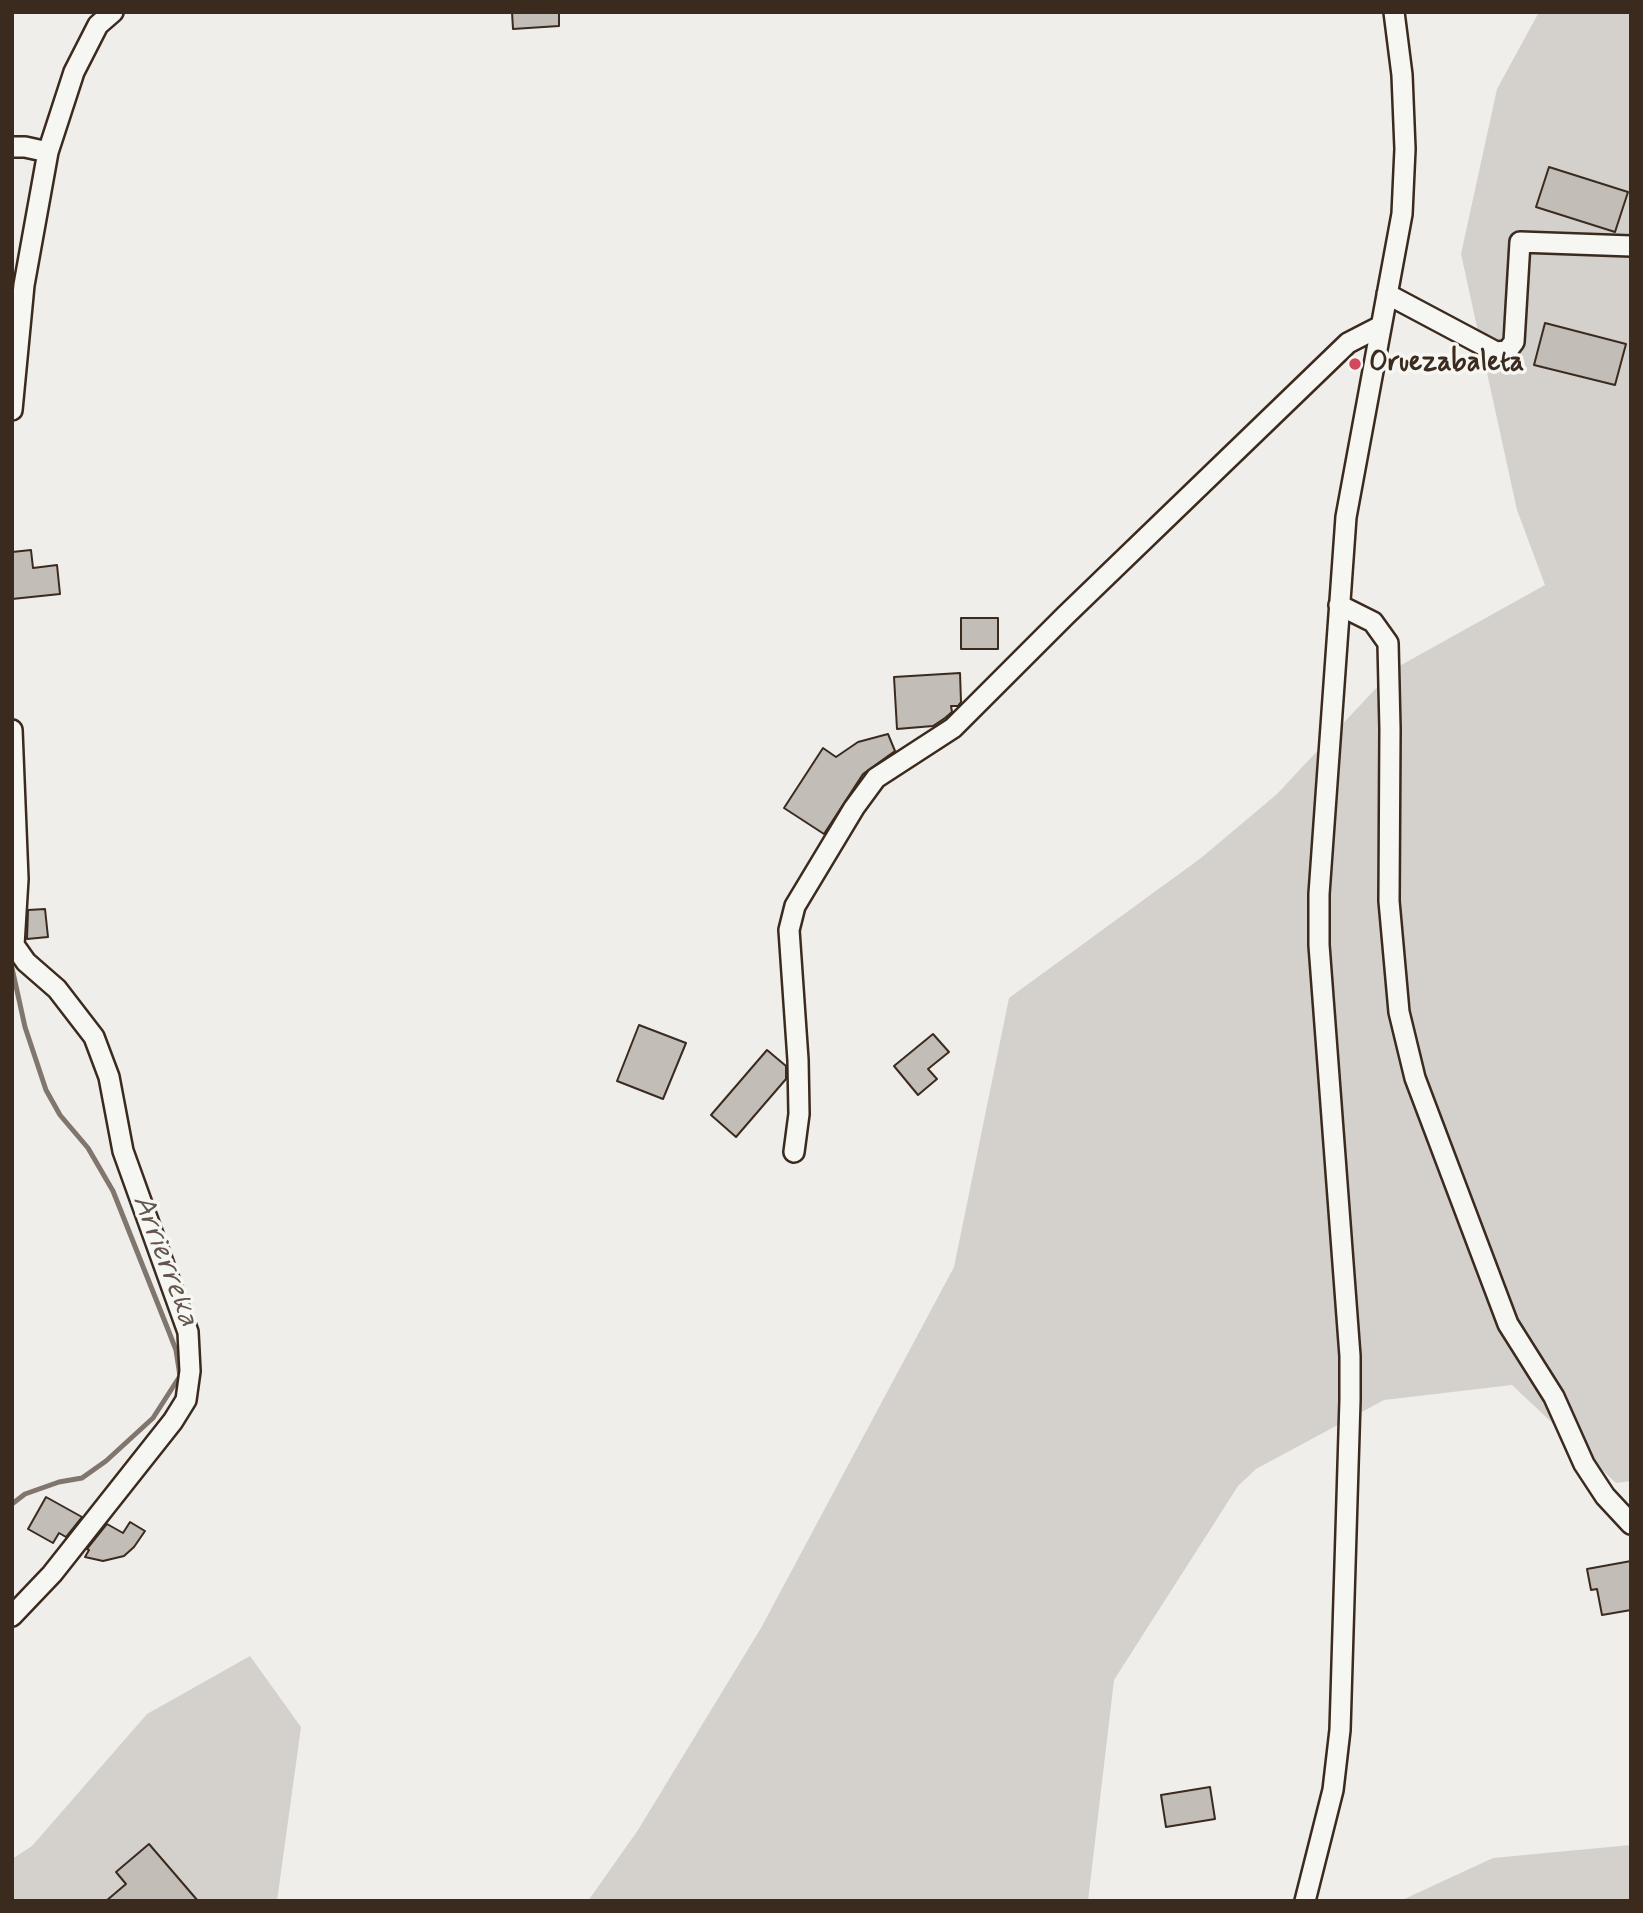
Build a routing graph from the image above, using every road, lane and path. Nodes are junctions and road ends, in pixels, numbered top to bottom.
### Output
1 (113, 12) edge
2 (1394, 12) edge
3 (12, 147) edge
4 (48, 152) junction
5 (1631, 246) edge
6 (1387, 294) junction
7 (1381, 326) junction
8 (12, 410) edge
9 (1339, 605) junction
10 (12, 730) edge
11 (13, 948) edge
12 (794, 1152) dead end
13 (1631, 1524) edge
14 (12, 1616) edge
15 (1305, 1901) edge

1 - 4 street
2 - 6 street
3 - 4 street
4 - 8 street
5 - 6 street
6 - 7 street
7 - 9 street
7 - 12 street
9 - 13 street
9 - 15 street
10 - 11 street
11 - 14 street

